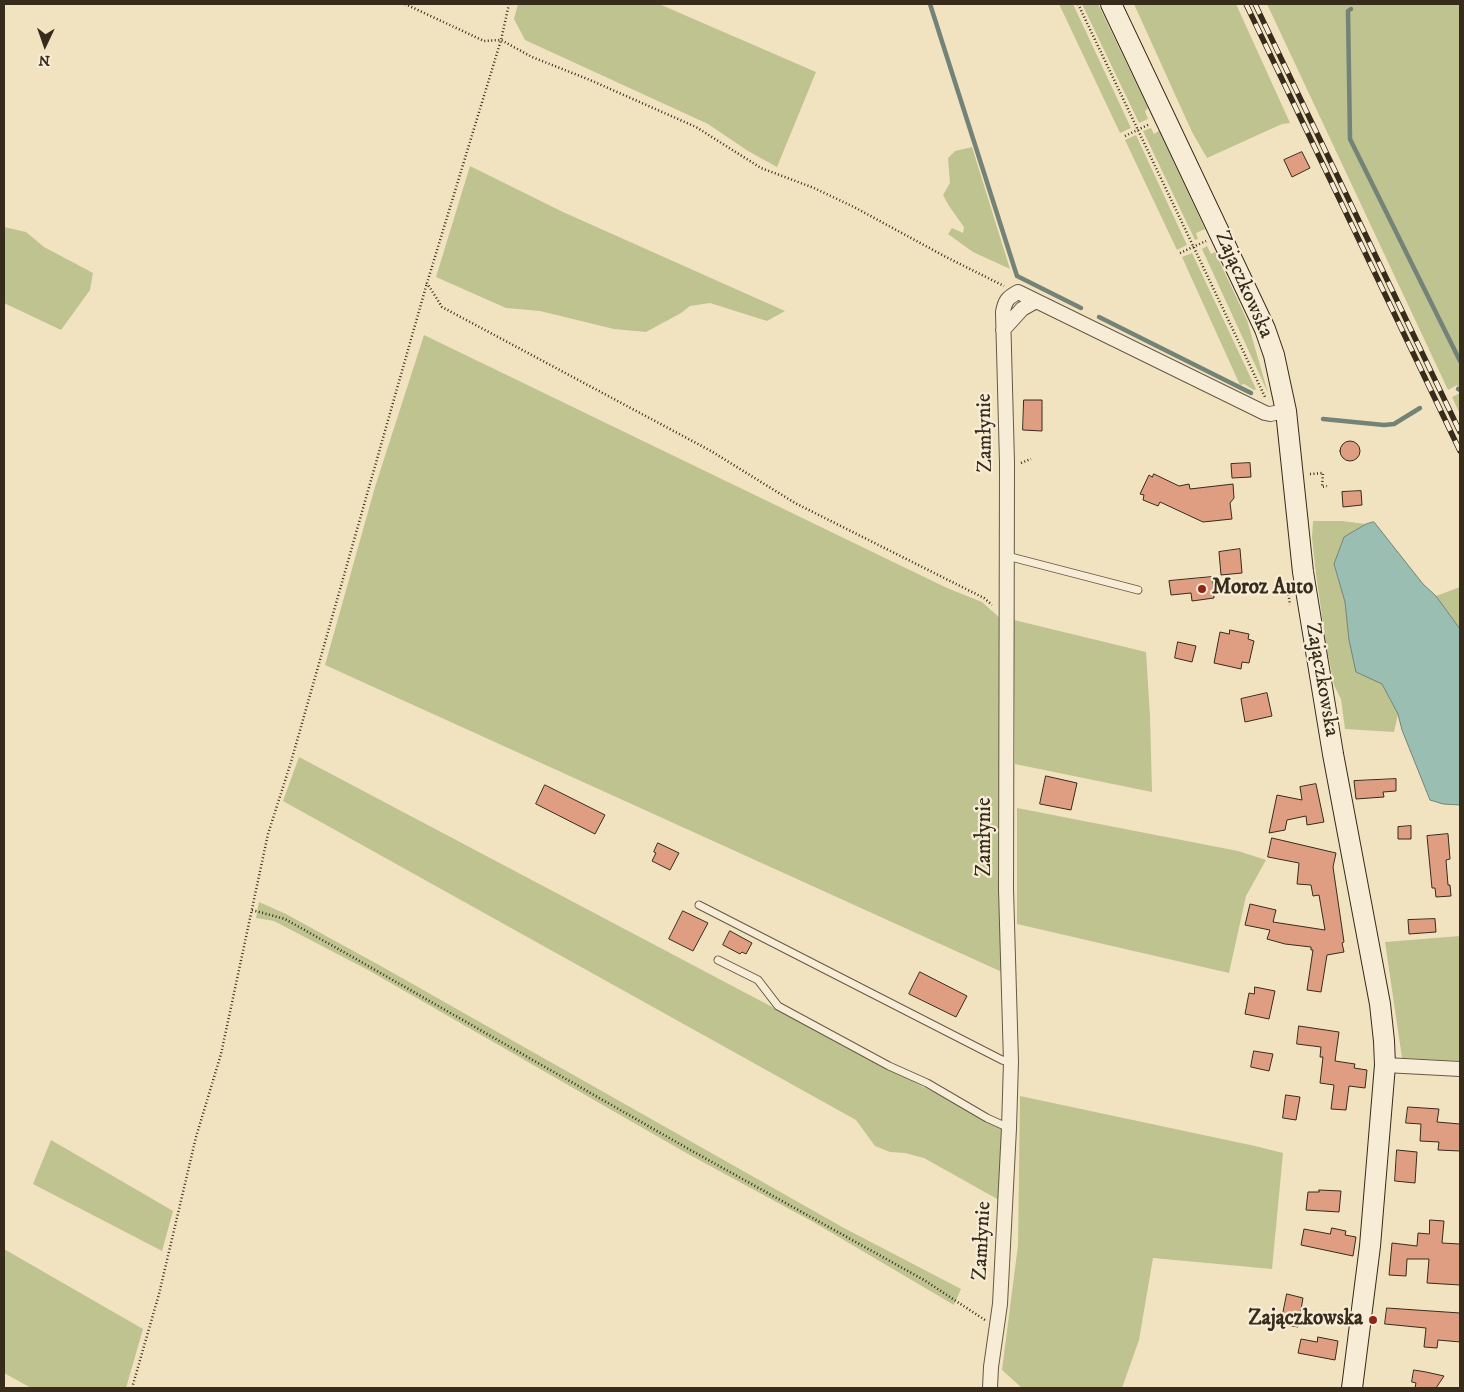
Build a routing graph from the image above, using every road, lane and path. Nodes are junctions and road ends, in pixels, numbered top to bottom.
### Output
1 (405, 4) edge
2 (509, 4) edge
3 (1078, 4) edge
4 (1111, 4) edge
5 (500, 40) junction
6 (1165, 116) junction
7 (1138, 130) junction
8 (1124, 136) dead end
9 (1221, 234) junction
10 (1193, 247) junction
11 (1180, 252) dead end
12 (427, 283) junction
13 (1018, 292) junction
14 (1036, 301) junction
15 (1003, 330) junction
16 (1266, 400) dead end
17 (1286, 411) junction
18 (1310, 474) dead end
19 (1327, 486) dead end
20 (1007, 556) junction
21 (1138, 590) dead end
22 (1006, 618) junction
23 (700, 905) dead end
24 (252, 910) junction
25 (718, 960) dead end
26 (1011, 1062) junction
27 (1385, 1065) junction
28 (1460, 1070) edge
29 (1009, 1128) junction
30 (996, 1329) junction
31 (132, 1388) edge
32 (990, 1388) edge
33 (1352, 1388) edge

1 - 5 path
2 - 5 path
3 - 7 path
4 - 6 main road, Zajączkowska
5 - 12 path
5 - 13 path
6 - 7 path
6 - 9 main road, Zajączkowska
7 - 8 path
7 - 10 path
9 - 10 path
9 - 17 main road, Zajączkowska
10 - 11 path
10 - 16 path
12 - 22 path
12 - 24 path
13 - 14 street
13 - 15 street, Zamłynie
14 - 15 street
14 - 17 street
15 - 20 street, Zamłynie
17 - 27 main road, Zajączkowska
18 - 19 path
20 - 21 lane
20 - 22 street, Zamłynie
22 - 26 street, Zamłynie
23 - 26 lane
24 - 30 path
24 - 31 path
25 - 29 lane
26 - 29 street, Zamłynie
27 - 28 street
27 - 33 main road, Zajączkowska
29 - 30 street, Zamłynie
30 - 32 street, Zamłynie

